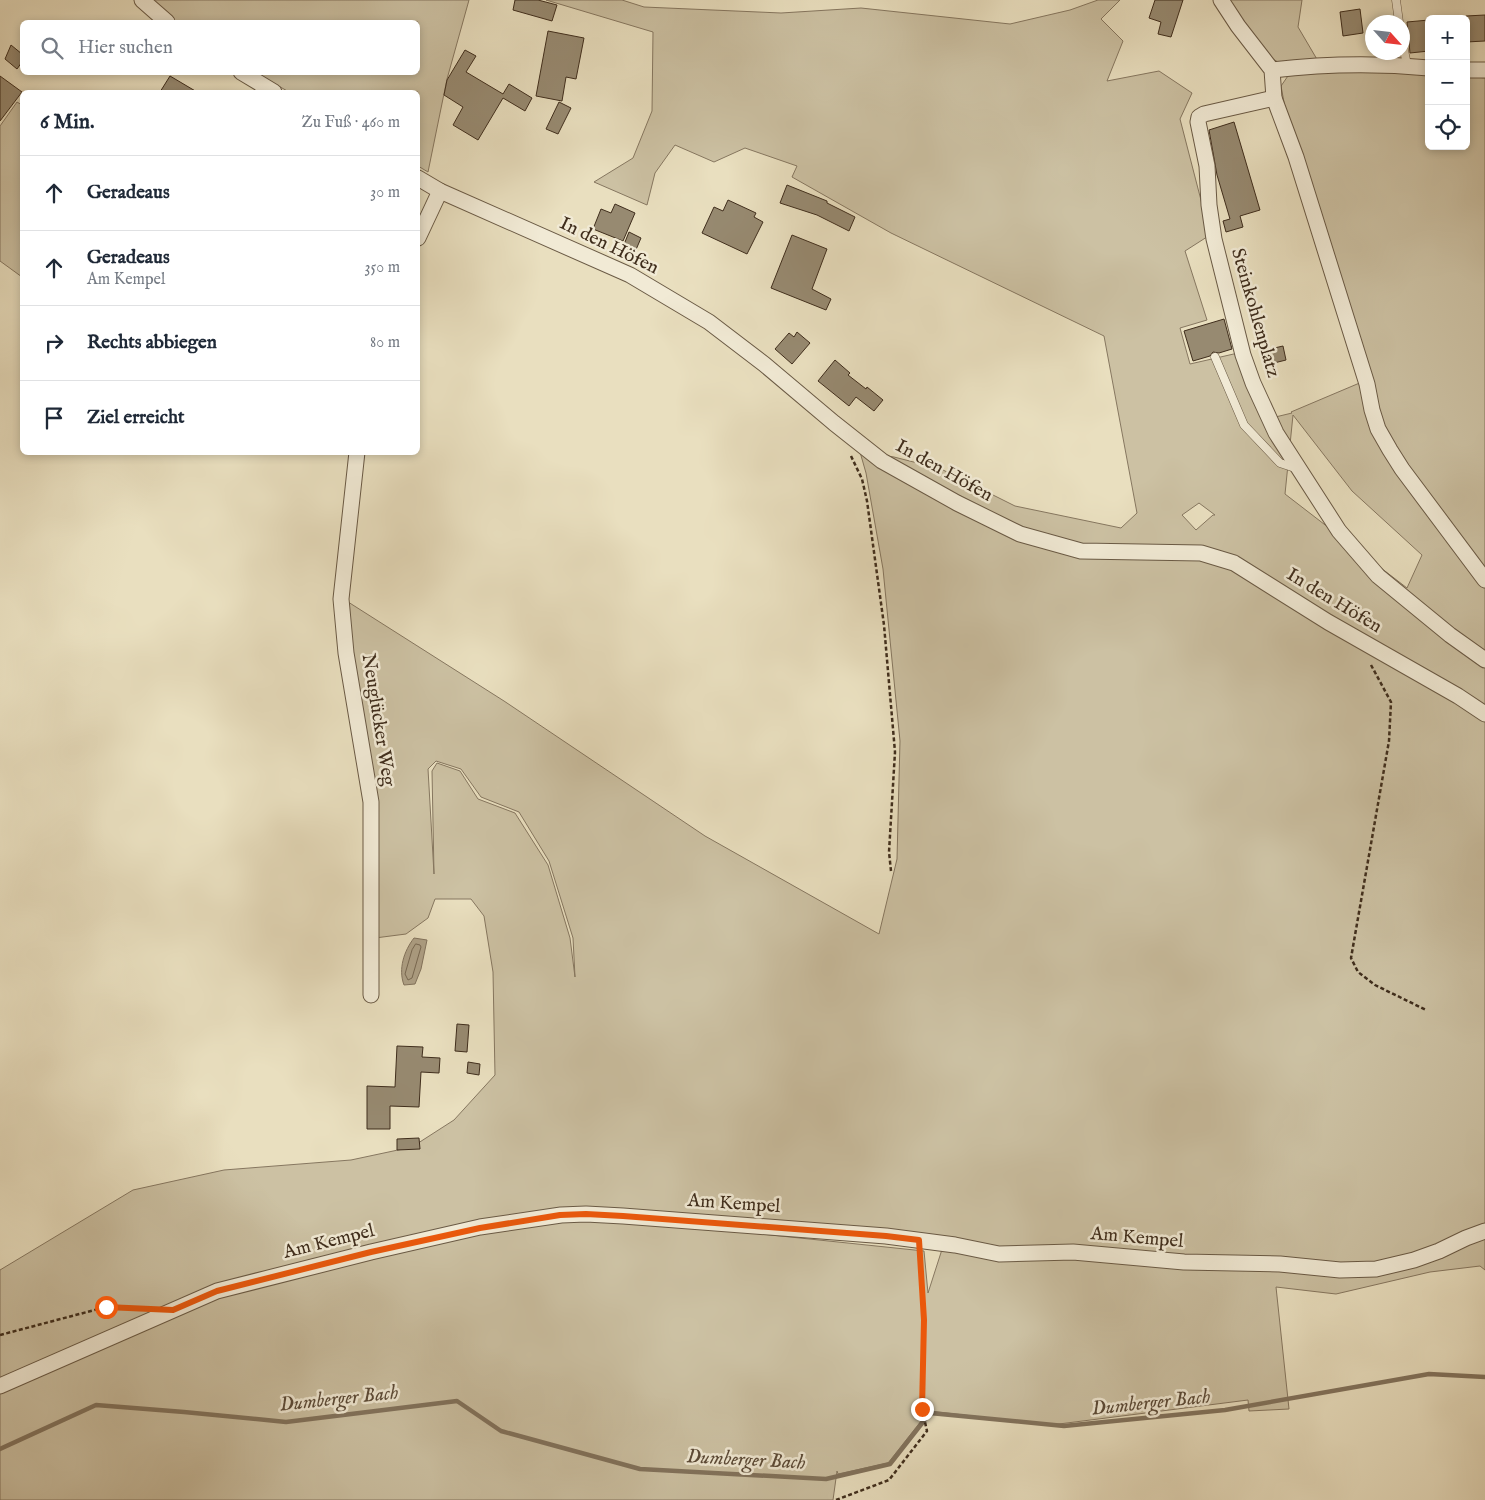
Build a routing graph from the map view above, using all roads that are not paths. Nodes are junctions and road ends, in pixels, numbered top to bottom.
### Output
1 (142, 0) edge
2 (1221, 0) edge
3 (1396, 0) edge
4 (1398, 15) edge
5 (165, 20) edge
6 (1406, 60) edge
7 (1407, 65) junction
8 (1425, 67) edge
9 (1272, 70) junction
10 (1470, 70) edge
11 (1485, 70) edge
12 (246, 75) edge
13 (271, 90) edge
14 (1274, 98) junction
15 (420, 179) edge
16 (440, 191) junction
17 (420, 234) edge
18 (1215, 357) dead end
19 (357, 455) edge
20 (1301, 470) junction
21 (1485, 580) edge
22 (1485, 660) edge
23 (1485, 714) edge
24 (371, 996) dead end
25 (1485, 1231) edge
26 (0, 1386) edge

1 - 5 street
2 - 9 street
3 - 4 lane
6 - 7 lane
7 - 8 street
7 - 9 street
9 - 14 street
10 - 11 street
12 - 13 street
14 - 20 street, Steinkohlenplatz
14 - 21 street
15 - 16 street, In den Höfen
16 - 17 street
16 - 23 street, In den Höfen
18 - 20 lane
19 - 24 street, Neuglücker Weg
20 - 22 street, Steinkohlenplatz
25 - 26 street, Am Kempel

